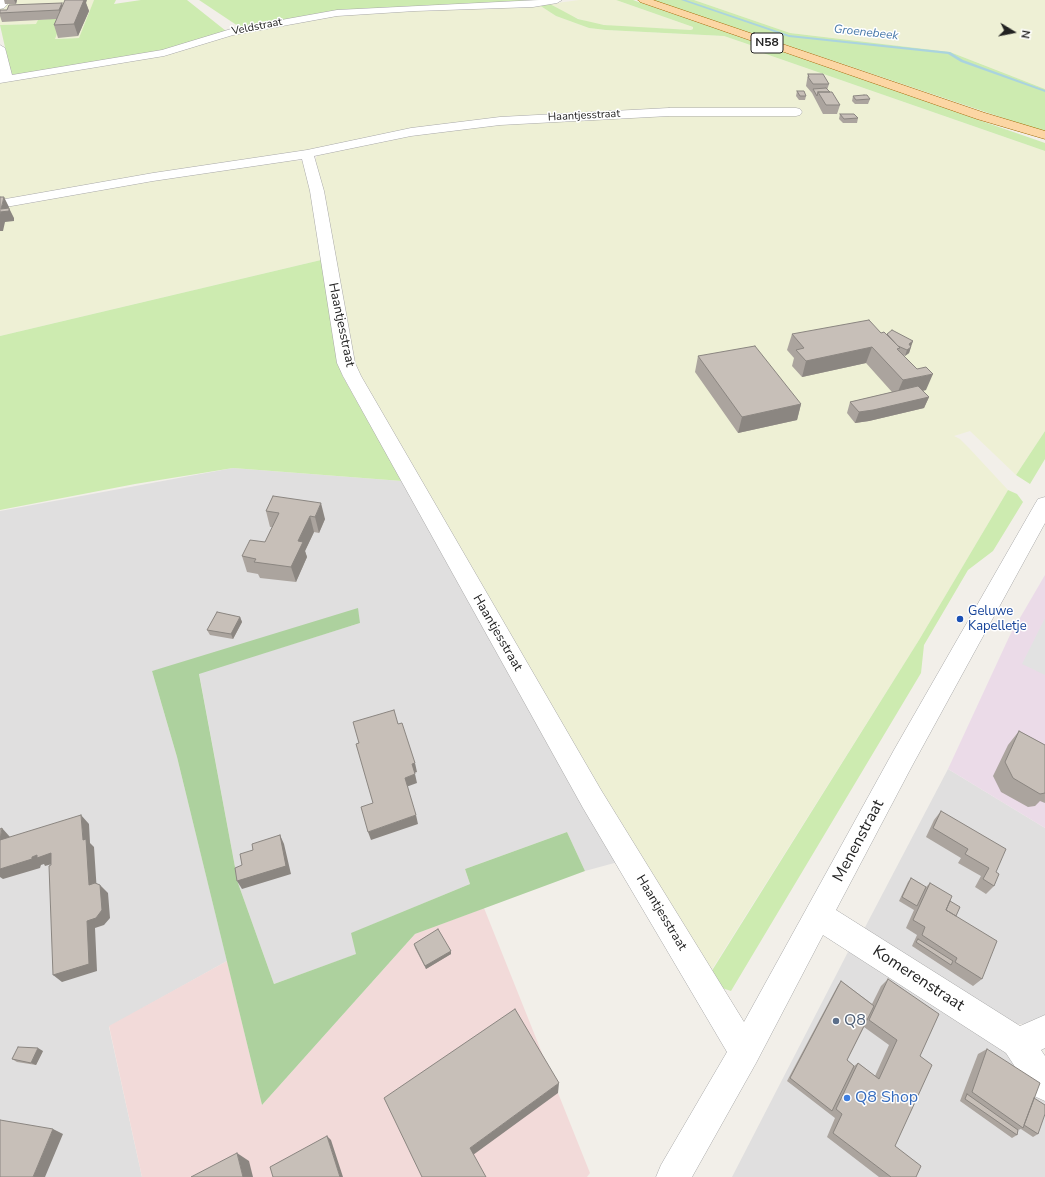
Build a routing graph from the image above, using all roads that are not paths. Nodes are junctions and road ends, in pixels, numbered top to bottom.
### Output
1 (6, 0) edge
2 (557, 0) edge
3 (643, 0) edge
4 (0, 6) edge
5 (0, 48) edge
6 (4, 79) edge
7 (796, 112) dead end
8 (981, 116) junction
9 (1045, 135) edge
10 (1045, 140) edge
11 (307, 154) junction
12 (0, 204) edge
13 (1045, 504) edge
14 (819, 916) junction
15 (1045, 1031) edge
16 (1017, 1042) junction
17 (745, 1052) junction
18 (1045, 1085) edge
19 (673, 1177) edge

1 - 4 street
2 - 6 street, Veldstraat
3 - 8 main road, N58
5 - 6 street, Veldstraat
7 - 11 street, Haantjesstraat
8 - 9 main road, N58
8 - 10 main road, N58
11 - 12 street
11 - 17 street, Haantjesstraat
13 - 14 street, Menenstraat
14 - 16 street, Komerenstraat
14 - 17 street, Menenstraat
15 - 16 street
16 - 18 street, Komerenstraat
17 - 19 street, Menenstraat

